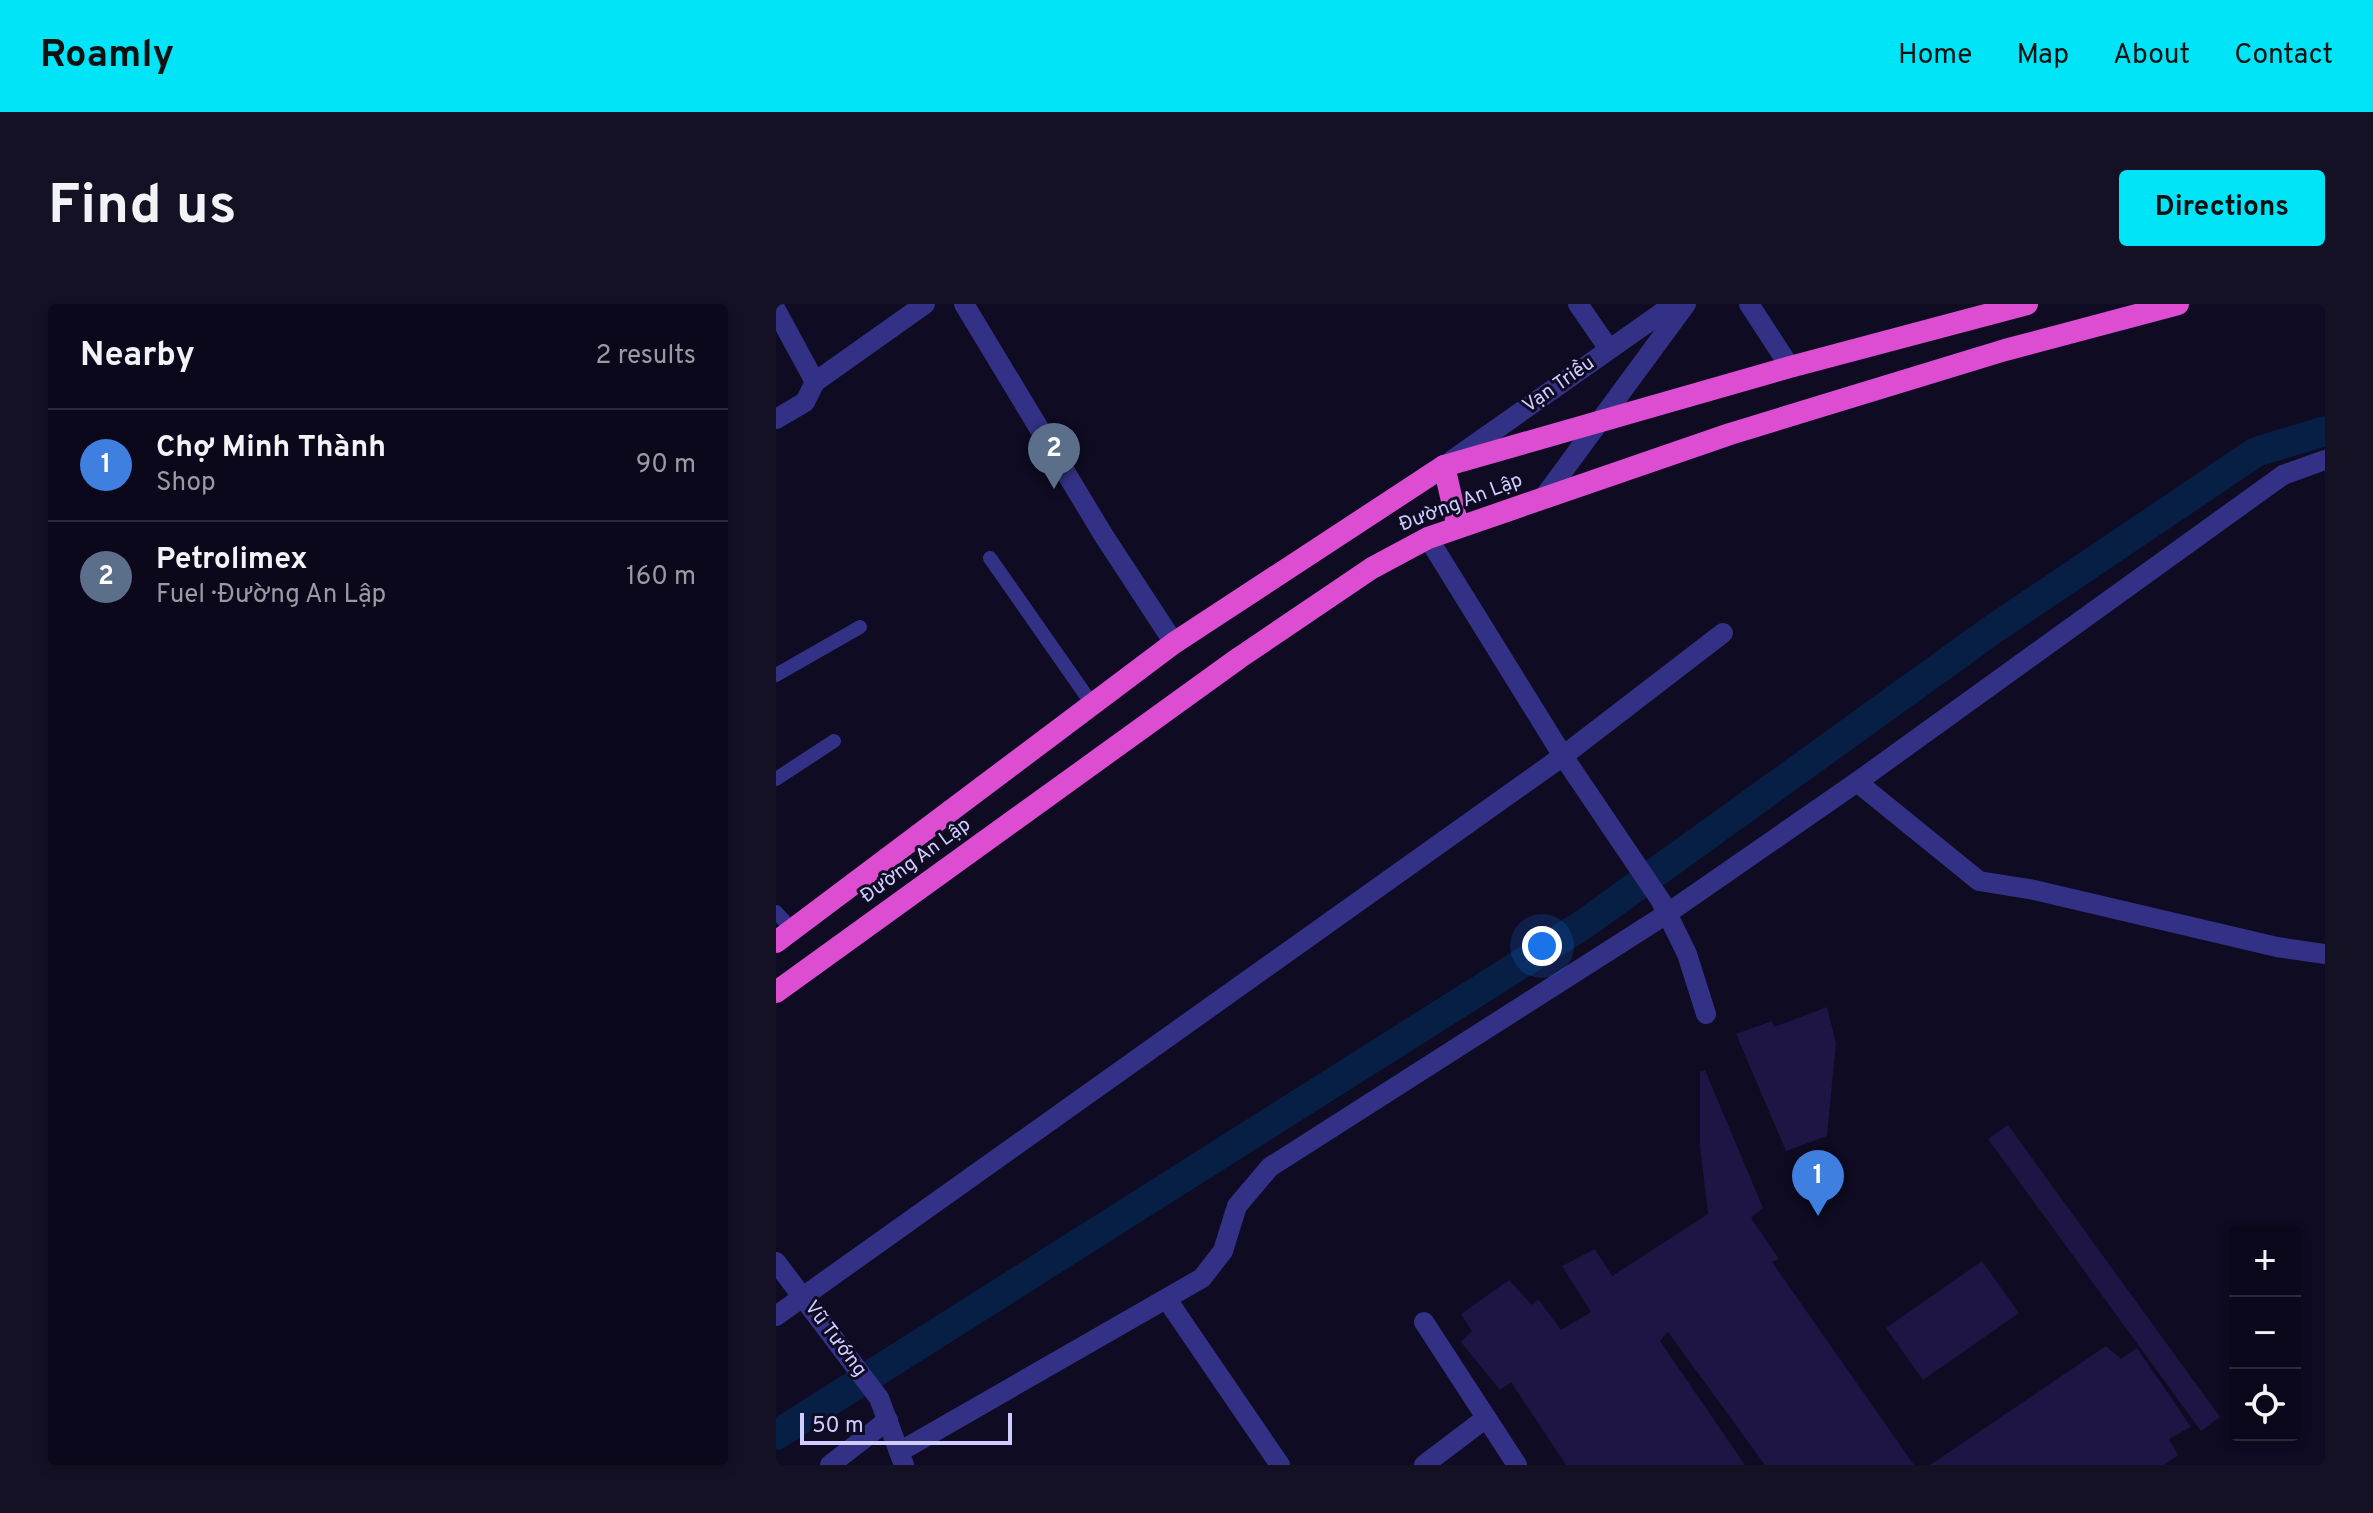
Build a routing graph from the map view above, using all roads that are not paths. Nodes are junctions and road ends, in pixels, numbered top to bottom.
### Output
1 (925, 304) edge
2 (964, 304) edge
3 (1578, 304) edge
4 (1674, 304) edge
5 (1686, 304) edge
6 (1749, 304) edge
7 (2027, 304) edge
8 (2178, 304) edge
9 (776, 310) edge
10 (1609, 349) junction
11 (1790, 367) junction
12 (815, 382) junction
13 (776, 419) edge
14 (1598, 422) junction
15 (2325, 460) edge
16 (1444, 466) junction
17 (1544, 497) junction
18 (1458, 527) junction
19 (1428, 538) junction
20 (990, 558) dead end
21 (860, 627) dead end
22 (1723, 633) dead end
23 (1174, 643) junction
24 (776, 675) edge
25 (1092, 704) junction
26 (834, 741) dead end
27 (1563, 756) junction
28 (776, 779) edge
29 (1857, 782) junction
30 (1664, 907) junction
31 (776, 912) edge
32 (784, 936) edge
33 (2325, 954) edge
34 (776, 992) edge
35 (1706, 1014) dead end
36 (776, 1262) edge
37 (804, 1298) junction
38 (1168, 1301) junction
39 (776, 1316) edge
40 (1424, 1322) dead end
41 (1486, 1418) junction
42 (888, 1420) junction
43 (902, 1458) edge
44 (830, 1465) edge
45 (1280, 1465) edge
46 (1424, 1465) edge
47 (1517, 1465) edge

1 - 12 street
2 - 23 street
3 - 10 street
4 - 10 street, Vạn Triều
5 - 14 street
6 - 11 street
7 - 11 highway, Đường An Lập
8 - 17 highway, Đường An Lập
9 - 12 street
10 - 16 street, Vạn Triều
11 - 14 highway, Đường An Lập
12 - 13 street
14 - 16 highway, Đường An Lập
14 - 17 street
15 - 29 street
16 - 18 highway
16 - 23 highway, Đường An Lập
17 - 18 highway, Đường An Lập
18 - 19 highway, Đường An Lập
19 - 27 street
19 - 34 highway, Đường An Lập
20 - 25 lane
21 - 24 lane
22 - 27 street
23 - 25 highway, Đường An Lập
25 - 32 highway, Đường An Lập
26 - 28 lane
27 - 30 street
27 - 37 street
29 - 30 street
29 - 33 street
30 - 35 street
30 - 38 street
31 - 32 lane
36 - 37 street, Vũ Tướng
37 - 39 street
37 - 42 street, Vũ Tướng
38 - 43 street
38 - 45 street
40 - 41 street
41 - 46 street
41 - 47 street
42 - 43 street, Vũ Tướng
42 - 44 street

